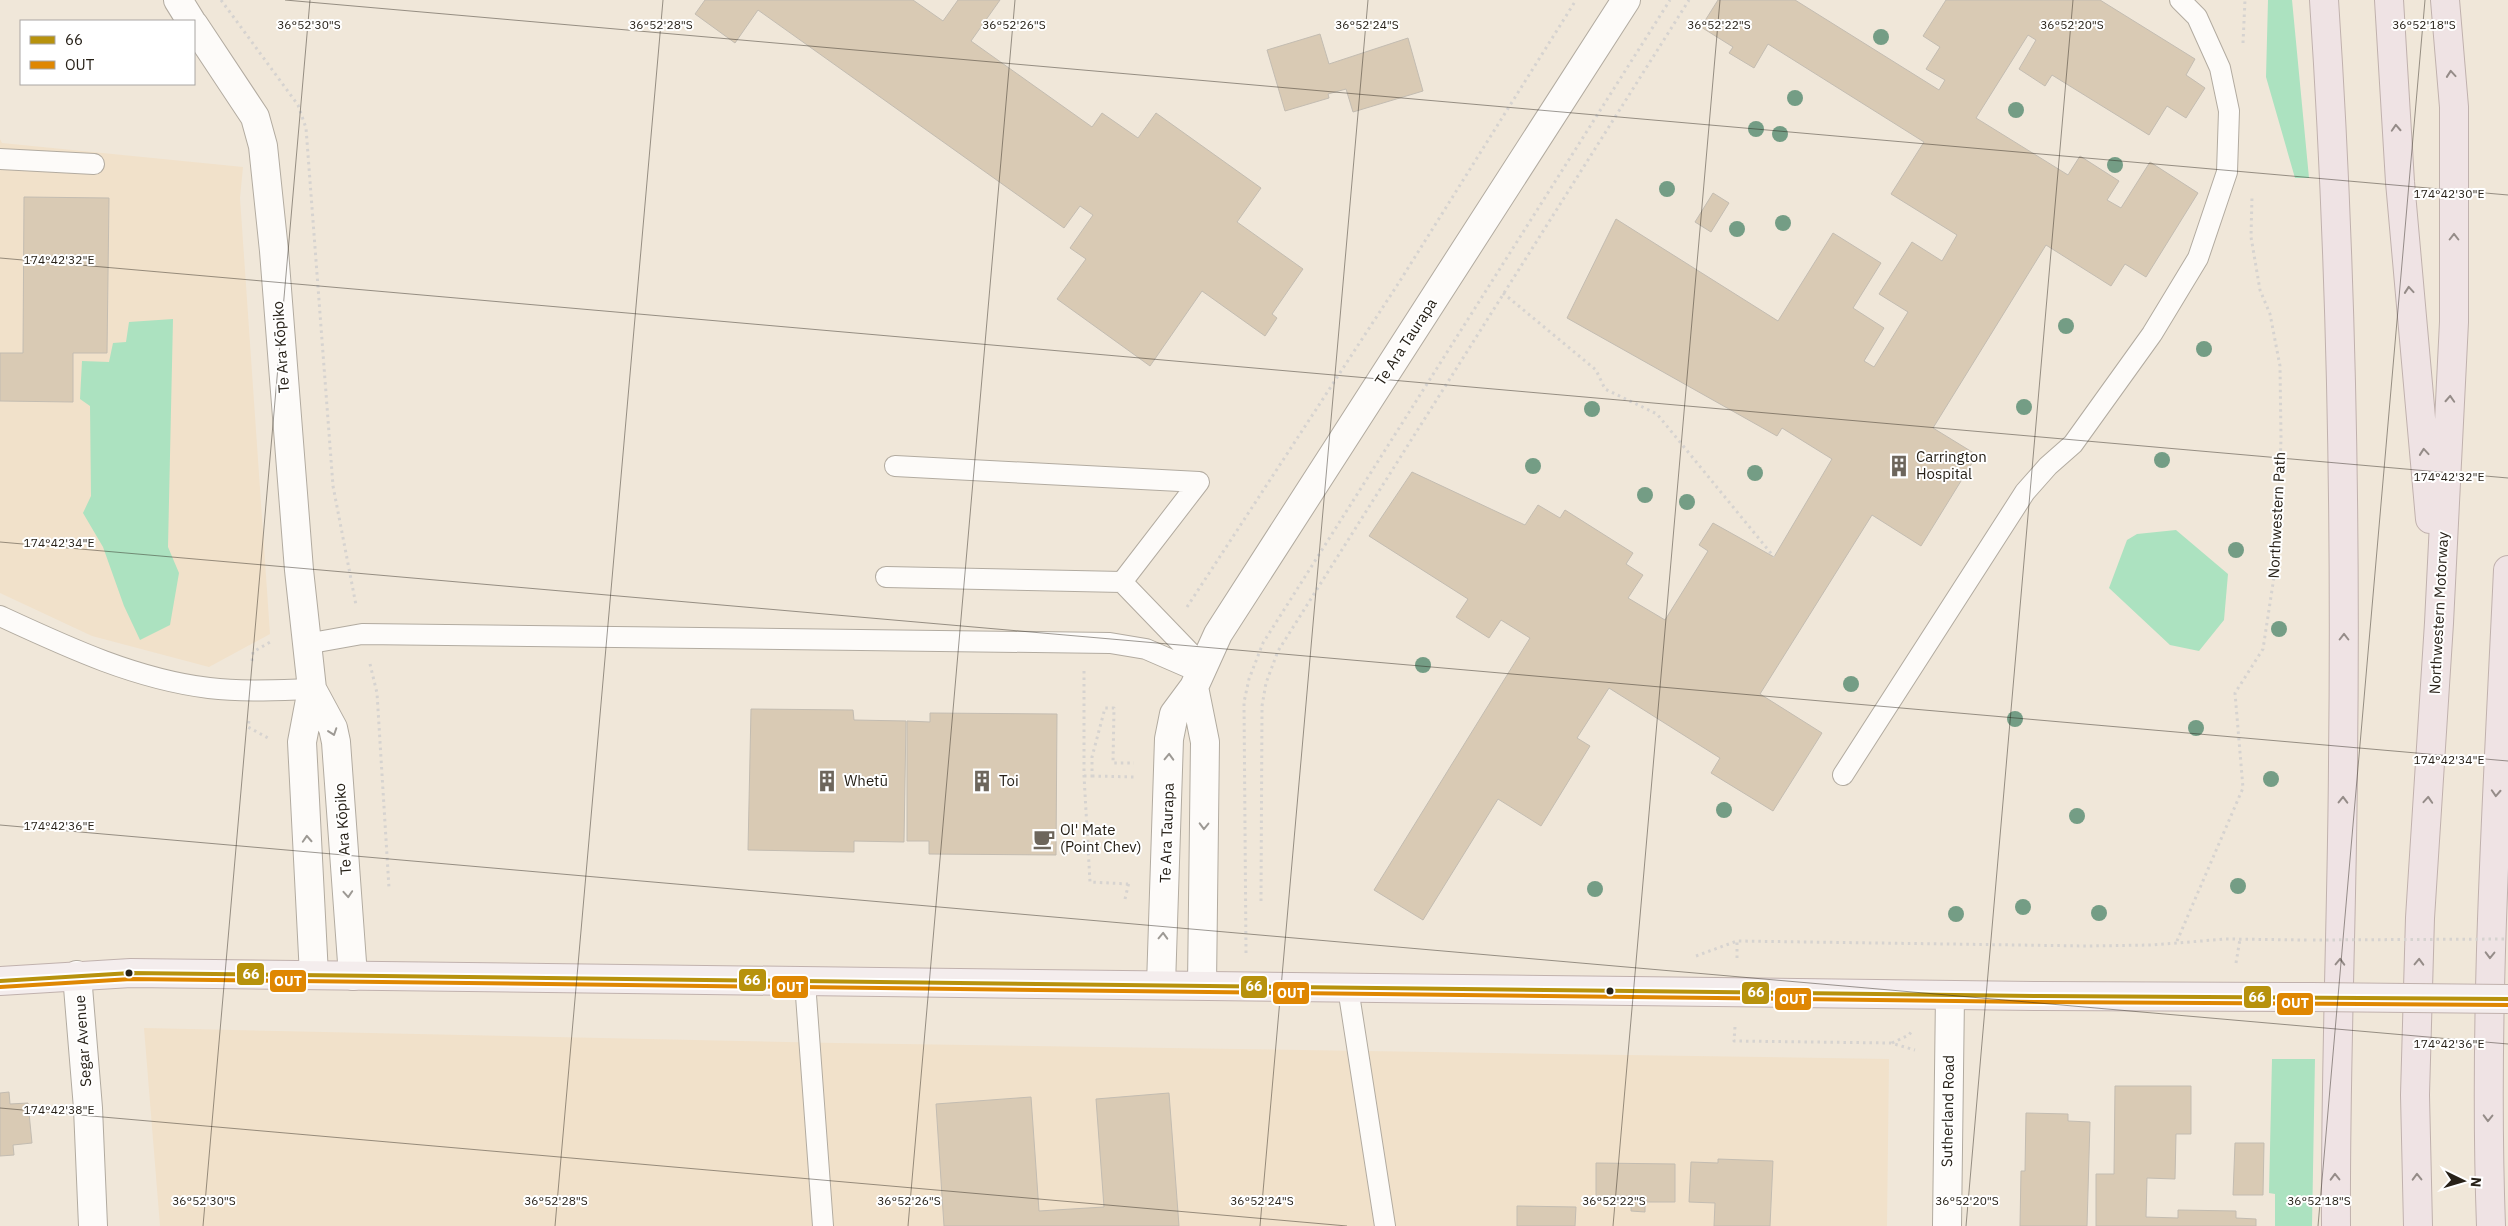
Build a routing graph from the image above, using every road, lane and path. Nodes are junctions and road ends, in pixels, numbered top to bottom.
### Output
1 (178, 0) edge
2 (221, 0) edge
3 (1626, 0) edge
4 (1670, 0) edge
5 (1689, 0) edge
6 (2180, 0) edge
7 (2324, 0) edge
8 (2389, 0) edge
9 (2445, 0) edge
10 (190, 20) edge
11 (195, 26) edge
12 (0, 159) edge
13 (94, 164) dead end
14 (2252, 190) dead end
15 (1503, 293) junction
16 (895, 466) dead end
17 (1774, 557) dead end
18 (2508, 570) edge
19 (886, 577) dead end
20 (1122, 582) junction
21 (0, 616) edge
22 (2439, 623) junction
23 (362, 634) junction
24 (306, 644) junction
25 (1084, 670) dead end
26 (1199, 675) junction
27 (312, 688) junction
28 (1135, 763) dead end
29 (1843, 775) dead end
30 (1084, 776) junction
31 (1092, 776) junction
32 (1134, 777) dead end
33 (1128, 884) dead end
34 (389, 888) dead end
35 (1260, 900) dead end
36 (2508, 939) edge
37 (1737, 941) junction
38 (1246, 942) dead end
39 (2177, 942) junction
40 (1693, 958) dead end
41 (1737, 963) dead end
42 (77, 975) junction
43 (314, 975) junction
44 (353, 976) junction
45 (0, 981) edge
46 (805, 982) junction
47 (1161, 985) junction
48 (1202, 985) junction
49 (1348, 988) junction
50 (1950, 995) junction
51 (2508, 999) edge
52 (1916, 1025) dead end
53 (1735, 1027) dead end
54 (1891, 1043) junction
55 (1906, 1047) dead end
56 (93, 1226) edge
57 (823, 1226) edge
58 (1385, 1226) edge
59 (1947, 1226) edge
60 (2336, 1226) edge
61 (2418, 1226) edge
62 (2491, 1226) edge

1 - 10 street
2 - 23 path
3 - 26 street, Te Ara Taurapa
4 - 38 path
5 - 15 path
6 - 29 lane
60 -> 7 highway
22 -> 8 highway
22 -> 9 highway, Northwestern Motorway
11 - 24 street, Te Ara Kōpiko
12 - 13 lane
14 - 39 path, Northwestern Path
15 - 17 path
15 - 35 path
16 - 20 lane
18 -> 62 highway
19 - 20 lane
20 - 26 lane
21 - 27 lane
61 -> 22 highway, Northwestern Motorway
23 - 24 lane
23 - 26 lane
23 - 34 path
24 - 27 street, Te Ara Kōpiko
25 - 30 path
47 -> 26 street, Te Ara Taurapa
26 -> 48 street
43 -> 27 street, Te Ara Kōpiko
27 -> 44 street, Te Ara Kōpiko
28 - 31 path
30 - 31 path
30 - 33 path
31 - 32 path
36 - 39 path, bridge
37 - 39 path
37 - 40 path
37 - 41 path
42 - 43 main road
42 - 45 main road
42 - 56 street, Segar Avenue
43 - 44 main road
44 - 46 main road
46 - 47 main road
46 - 57 lane
47 - 48 main road
48 - 49 main road
49 - 50 main road
49 - 58 lane
50 - 51 main road, bridge
50 - 59 street, Sutherland Road
52 - 54 path
53 - 54 path
54 - 55 path

